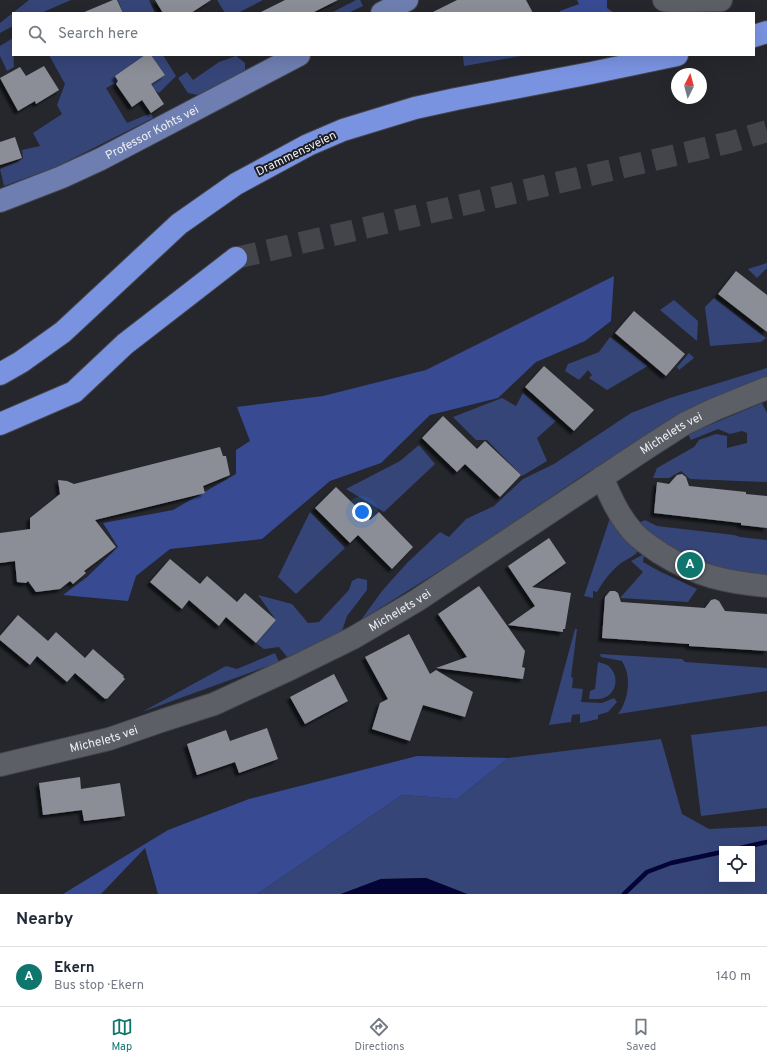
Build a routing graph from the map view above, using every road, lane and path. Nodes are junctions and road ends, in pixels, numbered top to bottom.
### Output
1 (407, 0) edge
2 (664, 0) edge
3 (721, 0) edge
4 (384, 12) edge
5 (767, 32) edge
6 (755, 36) edge
7 (297, 56) edge
8 (672, 56) edge
9 (0, 201) edge
10 (236, 258) tunnel mouth
11 (0, 374) edge
12 (767, 388) edge
13 (0, 424) edge
14 (602, 477) junction
15 (767, 586) edge
16 (0, 765) edge

1 - 4 main road
2 - 3 street
5 - 6 highway
7 - 9 main road, Professor Kohts vei
8 - 11 highway, Drammensveien
10 - 13 highway
12 - 14 street, Michelets vei
14 - 15 street
14 - 16 street, Michelets vei

